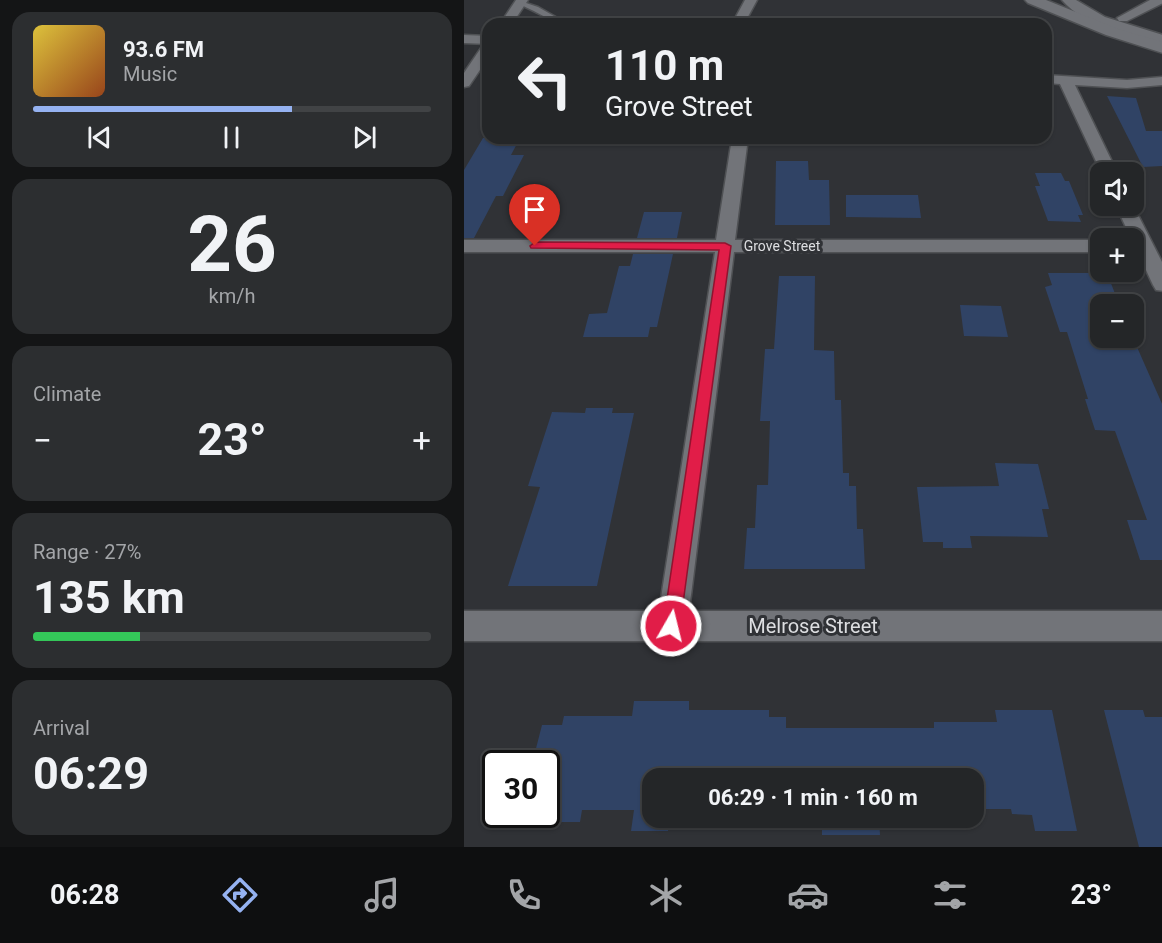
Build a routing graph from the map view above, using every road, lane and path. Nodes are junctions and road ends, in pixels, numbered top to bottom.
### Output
1 (542, 0) edge
2 (751, 0) edge
3 (1033, 0) edge
4 (1068, 0) edge
5 (1075, 0) edge
6 (1159, 0) edge
7 (521, 2) edge
8 (536, 8) junction
9 (510, 18) edge
10 (554, 18) edge
11 (741, 18) edge
12 (1123, 18) junction
13 (1163, 31) edge
14 (464, 39) edge
15 (1163, 39) edge
16 (482, 40) edge
17 (1163, 48) edge
18 (482, 57) edge
19 (1052, 79) edge
20 (1065, 80) junction
21 (1163, 81) edge
22 (464, 83) edge
23 (739, 144) edge
24 (1104, 162) edge
25 (1130, 216) edge
26 (464, 246) edge
27 (725, 246) junction
28 (1090, 246) edge
29 (1147, 246) edge
30 (1163, 285) edge
31 (464, 626) edge
32 (671, 626) junction
33 (1163, 627) edge

1 - 8 lane
2 - 11 street
3 - 17 street
4 - 15 street
5 - 12 street
6 - 12 street
7 - 8 lane
7 - 9 street
8 - 10 lane
12 - 13 street
14 - 16 street
18 - 22 street
19 - 20 street
20 - 21 street
20 - 24 street
23 - 27 street
25 - 29 street
26 - 27 street, Grove Street
27 - 28 street, Grove Street
27 - 32 street
29 - 30 street
31 - 32 street, Melrose Street
32 - 33 street, Melrose Street

